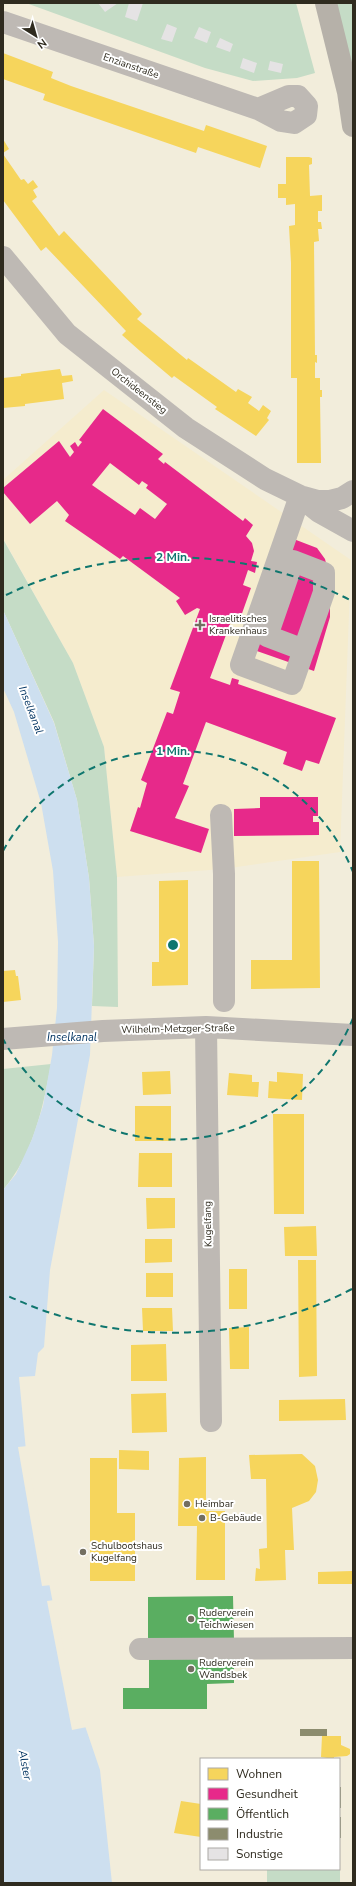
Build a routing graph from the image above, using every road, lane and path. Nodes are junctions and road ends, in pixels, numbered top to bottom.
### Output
1 (326, 3) edge
2 (3, 22) edge
3 (258, 109) dead end
4 (353, 126) edge
5 (3, 257) edge
6 (353, 491) edge
7 (300, 496) junction
8 (353, 531) edge
9 (304, 650) dead end
10 (221, 815) dead end
11 (224, 1001) dead end
12 (206, 1027) junction
13 (353, 1035) edge
14 (3, 1039) edge
15 (211, 1421) dead end
16 (353, 1648) edge
17 (140, 1649) dead end

1 - 4 main road
2 - 3 street, Enzianstraße
5 - 7 street, Orchideenstieg
6 - 7 street, Orchideenstieg
7 - 8 street, Orchideenstieg
7 - 9 street
10 - 11 street
12 - 13 street, Wilhelm-Metzger-Straße
12 - 14 street, Wilhelm-Metzger-Straße
12 - 15 street, Kugelfang
16 - 17 street

